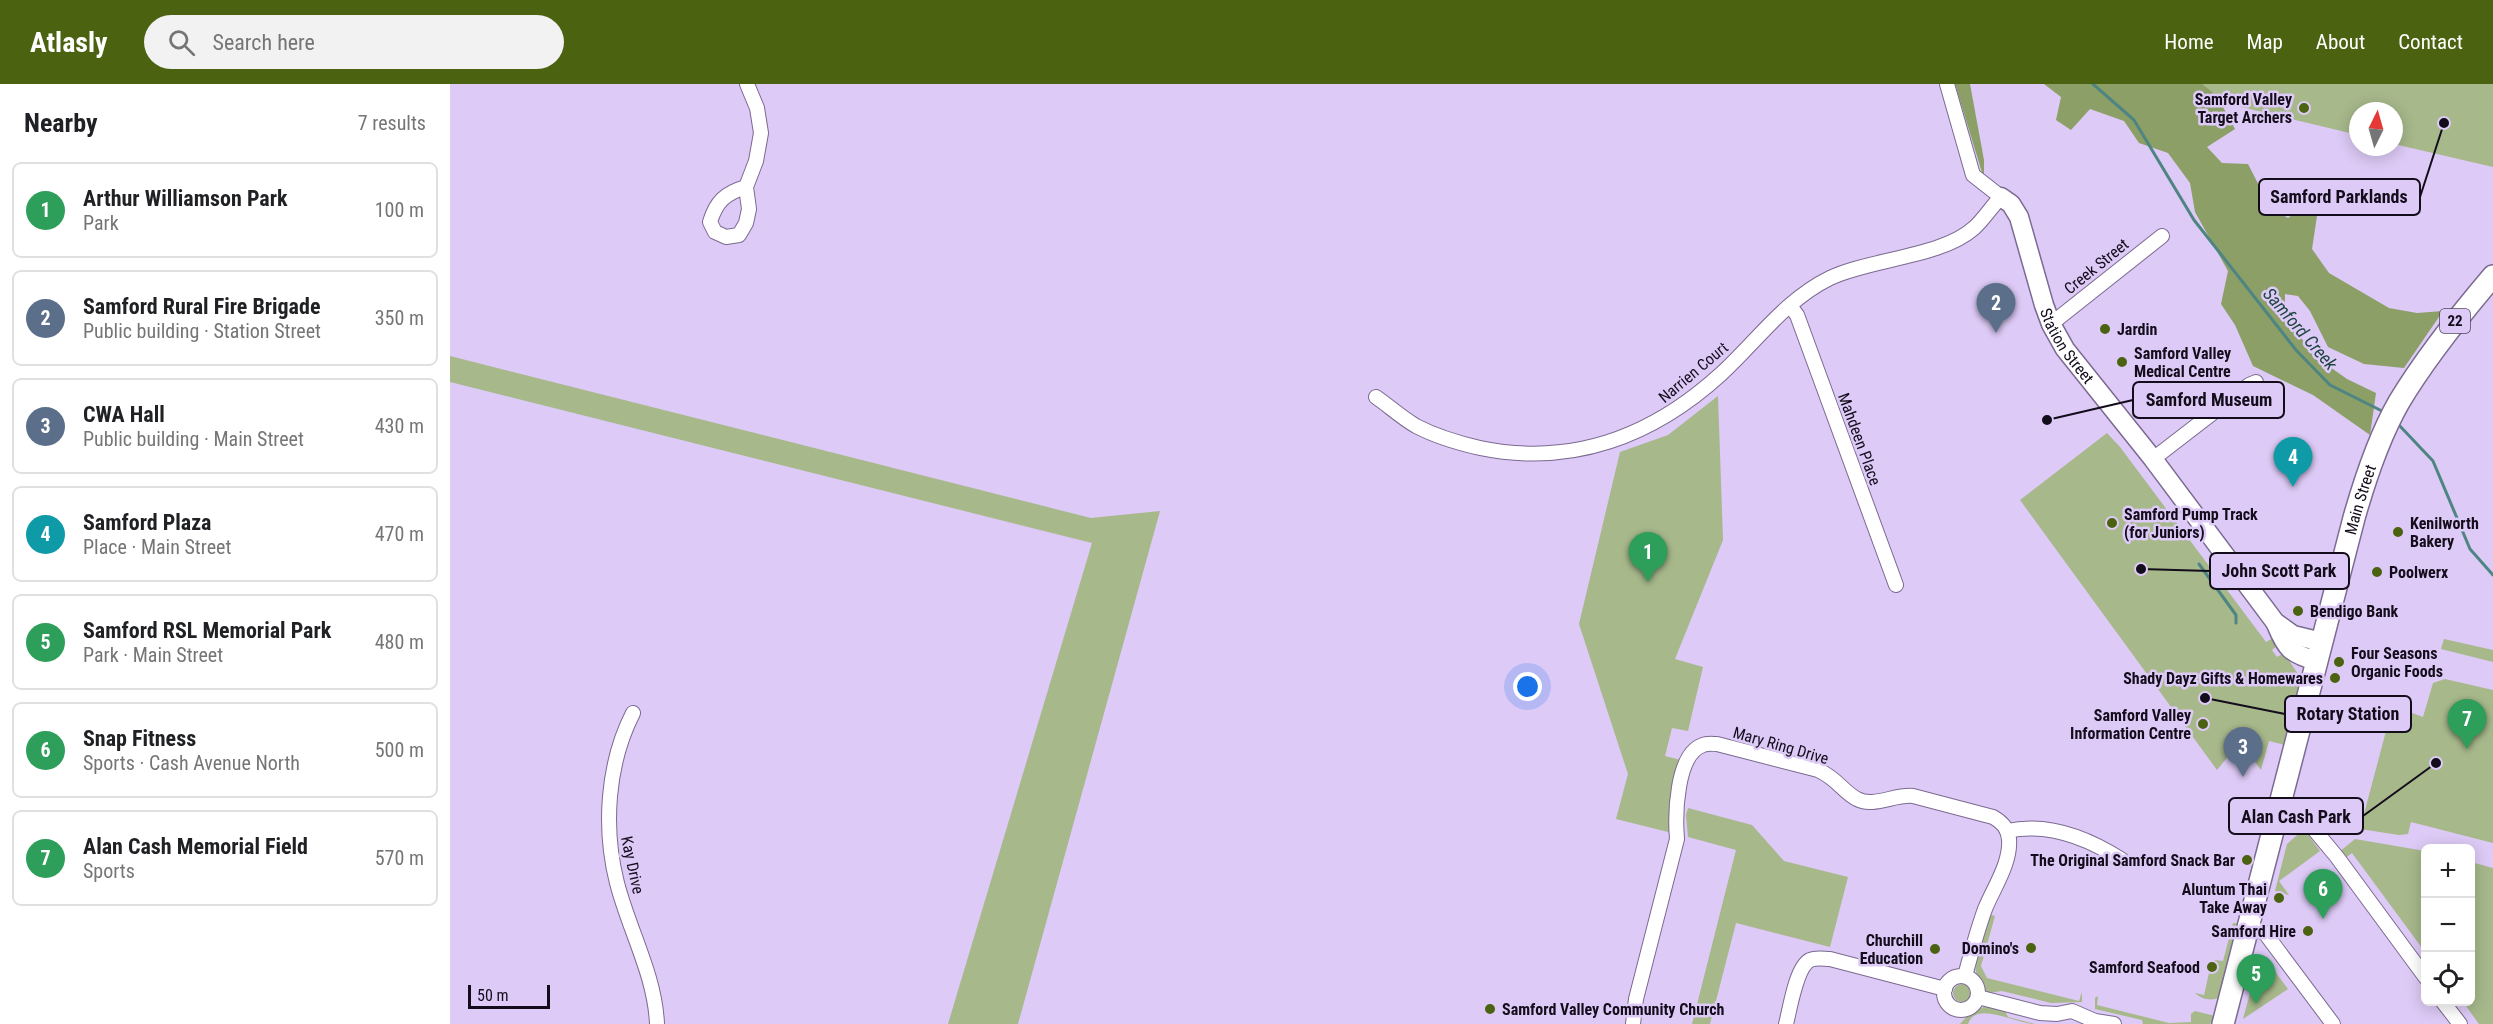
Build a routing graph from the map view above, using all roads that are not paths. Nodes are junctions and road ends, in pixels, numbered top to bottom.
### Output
1 (747, 84) edge
2 (1947, 84) edge
3 (746, 187) dead end
4 (2001, 196) junction
5 (2162, 236) dead end
6 (2493, 276) edge
7 (1790, 306) junction
8 (2051, 324) junction
9 (2256, 382) dead end
10 (1376, 397) dead end
11 (2153, 459) junction
12 (1896, 585) dead end
13 (2319, 652) junction
14 (633, 713) dead end
15 (2280, 806) junction
16 (2007, 831) junction
17 (2122, 860) dead end
18 (2248, 927) junction
19 (2421, 971) edge
20 (1965, 976) junction
21 (1945, 989) junction
22 (1978, 997) junction
23 (2446, 1006) edge
24 (1957, 1010) junction
25 (657, 1024) edge
26 (1634, 1024) edge
27 (1786, 1024) edge
28 (1953, 1024) edge
29 (2114, 1024) edge
30 (2223, 1024) edge
31 (2333, 1024) edge
32 (2460, 1024) edge

1 - 3 street
2 - 4 street
4 - 7 street, Narrien Court
4 - 8 street, Station Street
5 - 8 street, Creek Street
6 - 13 main road, Main Street / 22
7 - 10 street, Narrien Court
7 - 12 street, Mahdeen Place
8 - 11 street, Station Street
9 - 11 street
11 - 13 street, Station Street
13 - 15 main road, Main Street / 22
14 - 25 street, Kay Drive
15 - 18 main road, Main Street / 22
15 - 19 street
16 - 17 street
16 - 20 street
16 - 26 street, Mary Ring Drive
18 - 30 main road, Main Street / 22
18 - 31 street
20 - 21 street
20 - 22 street
21 - 24 street
21 - 27 street
22 - 24 street
22 - 29 street
23 - 32 street
24 - 28 street

